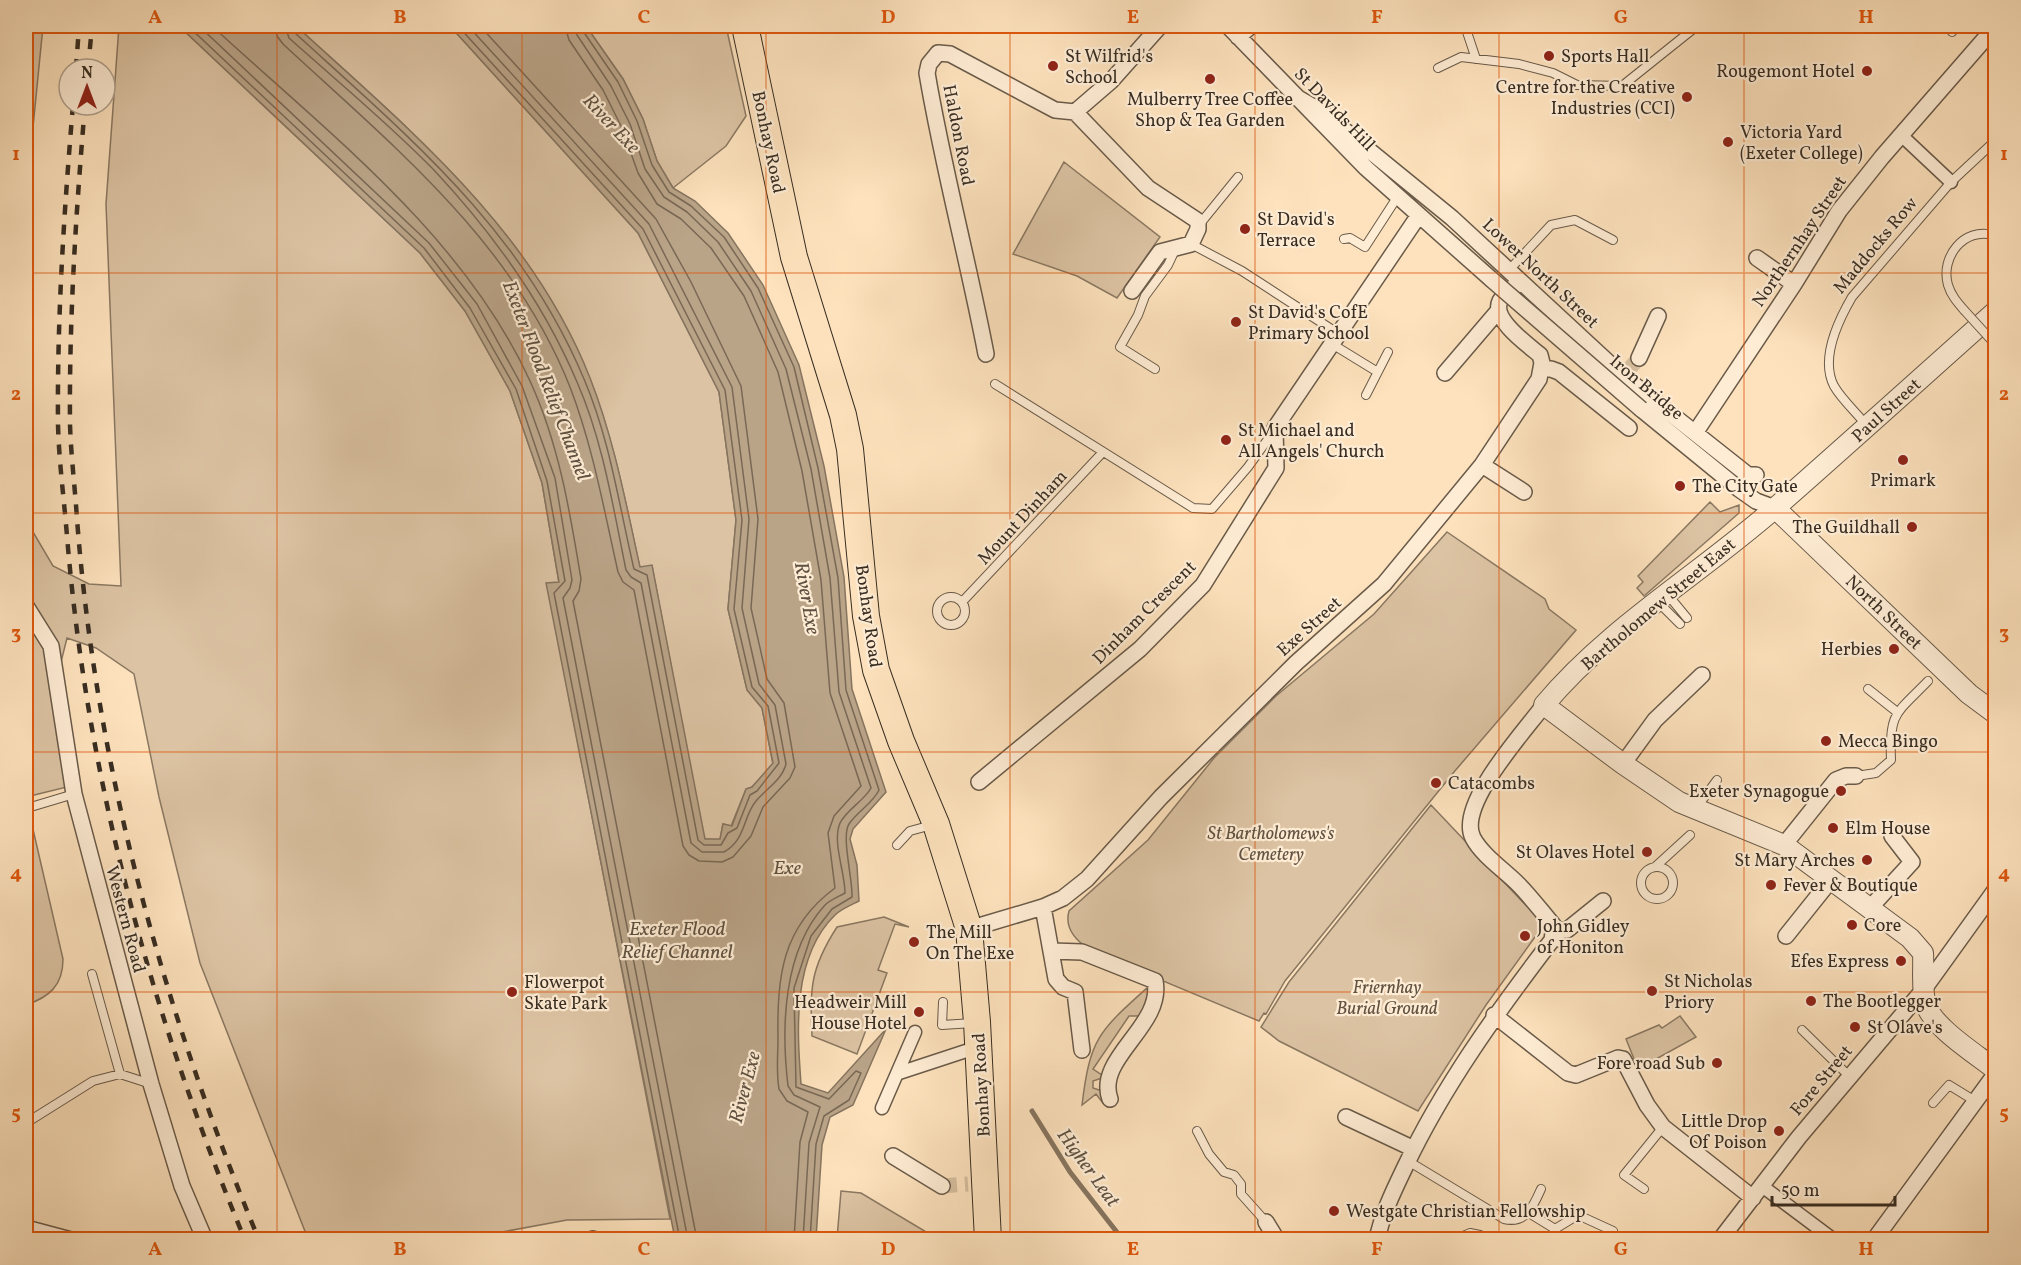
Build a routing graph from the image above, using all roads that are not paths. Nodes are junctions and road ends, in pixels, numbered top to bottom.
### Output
1 (745, 26) edge
2 (1160, 26) edge
3 (1251, 26) edge
4 (1465, 26) edge
5 (1696, 26) edge
6 (1995, 26) edge
7 (1233, 31) edge
8 (1476, 59) junction
9 (1438, 68) dead end
10 (1298, 98) junction
11 (1075, 112) junction
12 (1901, 135) junction
13 (1995, 140) edge
14 (1238, 177) dead end
15 (1951, 182) junction
16 (1398, 196) junction
17 (1419, 215) junction
18 (1199, 225) junction
19 (1993, 235) dead end
20 (1344, 239) dead end
21 (1613, 240) dead end
22 (1191, 244) junction
23 (1176, 250) junction
24 (1757, 258) dead end
25 (1515, 275) junction
26 (1794, 285) junction
27 (1132, 291) dead end
28 (1498, 311) junction
29 (1995, 311) edge
30 (1658, 316) dead end
31 (1336, 339) junction
32 (1995, 344) edge
33 (1388, 352) dead end
34 (986, 354) dead end
35 (1630, 368) junction
36 (1155, 369) dead end
37 (1542, 369) junction
38 (1376, 371) junction
39 (1445, 373) dead end
40 (995, 384) dead end
41 (1366, 394) dead end
42 (1868, 426) junction
43 (1275, 428) junction
44 (1629, 428) dead end
45 (1695, 433) junction
46 (1103, 452) junction
47 (1482, 465) junction
48 (1756, 475) dead end
49 (1524, 492) dead end
50 (1775, 508) junction
51 (1663, 599) junction
52 (962, 602) dead end
53 (26, 606) edge
54 (1687, 618) dead end
55 (1680, 624) dead end
56 (1934, 675) junction
57 (1699, 683) dead end
58 (1868, 689) dead end
59 (1544, 705) junction
60 (1897, 712) junction
61 (1995, 714) edge
62 (1623, 764) junction
63 (1856, 776) joint
64 (1717, 780) dead end
65 (979, 782) dead end
66 (74, 794) junction
67 (1687, 804) junction
68 (34, 806) dead end
69 (936, 824) junction
70 (1690, 835) dead end
71 (1892, 836) dead end
72 (1774, 838) junction
73 (897, 845) dead end
74 (1655, 867) junction
75 (1830, 880) junction
76 (1995, 889) edge
77 (1603, 901) dead end
78 (1043, 907) junction
79 (1869, 909) junction
80 (969, 929) junction
81 (1553, 935) junction
82 (1786, 936) dead end
83 (1578, 950) dead end
84 (1052, 951) junction
85 (92, 974) dead end
86 (1924, 989) junction
87 (944, 1002) dead end
88 (1494, 1015) junction
89 (978, 1022) junction
90 (1802, 1030) dead end
91 (915, 1032) dead end
92 (1082, 1050) dead end
93 (966, 1051) dead end
94 (1995, 1071) edge
95 (899, 1072) junction
96 (120, 1074) junction
97 (1849, 1076) junction
98 (152, 1084) junction
99 (1110, 1100) dead end
100 (1975, 1101) junction
101 (1933, 1103) dead end
102 (882, 1108) dead end
103 (1346, 1117) dead end
104 (26, 1123) edge
105 (1663, 1127) junction
106 (1197, 1131) dead end
107 (1411, 1155) junction
108 (893, 1156) dead end
109 (942, 1186) tunnel mouth
110 (1541, 1189) dead end
111 (1644, 1189) dead end
112 (1757, 1192) junction
113 (1529, 1213) junction
114 (1266, 1222) joint
115 (26, 1228) edge
116 (1995, 1231) edge
117 (1613, 1232) dead end
118 (1480, 1235) dead end
119 (71, 1239) edge
120 (205, 1239) edge
121 (988, 1239) edge
122 (1277, 1239) edge
123 (1377, 1239) edge
124 (1454, 1239) edge
125 (1720, 1239) edge
126 (1833, 1239) edge
127 (1874, 1239) edge
128 (1992, 1239) edge

1 - 69 highway, Bonhay Road
2 - 11 street
3 - 7 street
4 - 8 lane
5 - 8 lane
6 - 12 street, Northernhay Street
7 - 10 street, St Davids Hill
8 - 9 lane
10 - 16 street, St Davids Hill
10 - 25 street, Lower North Street
11 - 18 street
11 - 34 street, Haldon Road
12 - 15 street
12 - 26 street, Northernhay Street
13 - 15 lane, Maddocks Row
14 - 18 lane
15 - 42 lane, Maddocks Row
16 - 17 street, St Davids Hill
16 - 20 lane
17 - 31 street
17 - 50 street, Iron Bridge, bridge
18 - 22 street
19 - 32 lane, bridge
21 - 25 lane
22 - 23 street
22 - 31 lane
23 - 27 street
23 - 36 lane
24 - 26 street
25 - 28 street
25 - 35 street, Lower North Street
26 - 45 street, Northernhay Street
28 - 37 street
28 - 39 street
29 - 42 street, Paul Street
30 - 35 street
31 - 38 lane
31 - 43 street
33 - 38 lane
35 - 45 street, Lower North Street
37 - 44 street
37 - 47 street, Exe Street
38 - 41 lane
40 - 46 lane
42 - 50 street, Paul Street
43 - 46 lane
43 - 65 street, Dinham Crescent
45 - 48 street, Lower North Street
46 - 52 lane, Mount Dinham
47 - 49 street
47 - 78 street, Exe Street
50 - 51 street, Bartholomew Street East
50 - 56 street, North Street
51 - 54 lane
51 - 55 lane
51 - 59 street, Bartholomew Street East
53 - 66 street, Western Road
56 - 60 lane
56 - 61 street, North Street
57 - 62 street
58 - 60 lane
59 - 62 street
59 - 81 street
60 - 63 lane
62 - 67 street
63 - 72 street
64 - 67 lane
66 - 68 lane
66 - 98 street, Western Road
67 - 72 street
69 - 73 lane
69 - 80 highway, Bonhay Road
70 - 74 lane
71 - 79 street
72 - 75 street
74 - 74 lane
75 - 79 street
75 - 82 street
76 - 86 street, Fore Street
77 - 81 street
78 - 80 street, Exe Street
78 - 84 street
79 - 86 street
80 - 89 highway, Bonhay Road
81 - 83 lane
81 - 88 street
84 - 92 street
84 - 99 street
85 - 96 lane
86 - 94 street
86 - 97 street, Fore Street
87 - 89 lane
88 - 105 street
88 - 107 street
89 - 121 highway, Bonhay Road
90 - 97 lane
91 - 95 street
93 - 95 street
94 - 100 street
95 - 102 street
96 - 98 lane
96 - 104 lane
97 - 112 street, Fore Street
98 - 120 street, Western Road
100 - 101 lane
100 - 127 street
103 - 107 street
105 - 111 lane
105 - 112 street
106 - 114 lane
107 - 113 lane
107 - 123 street
108 - 109 street
110 - 113 lane
112 - 125 street, Fore Street
112 - 126 street
113 - 117 lane
114 - 122 street
115 - 119 street
116 - 128 lane
118 - 124 lane

